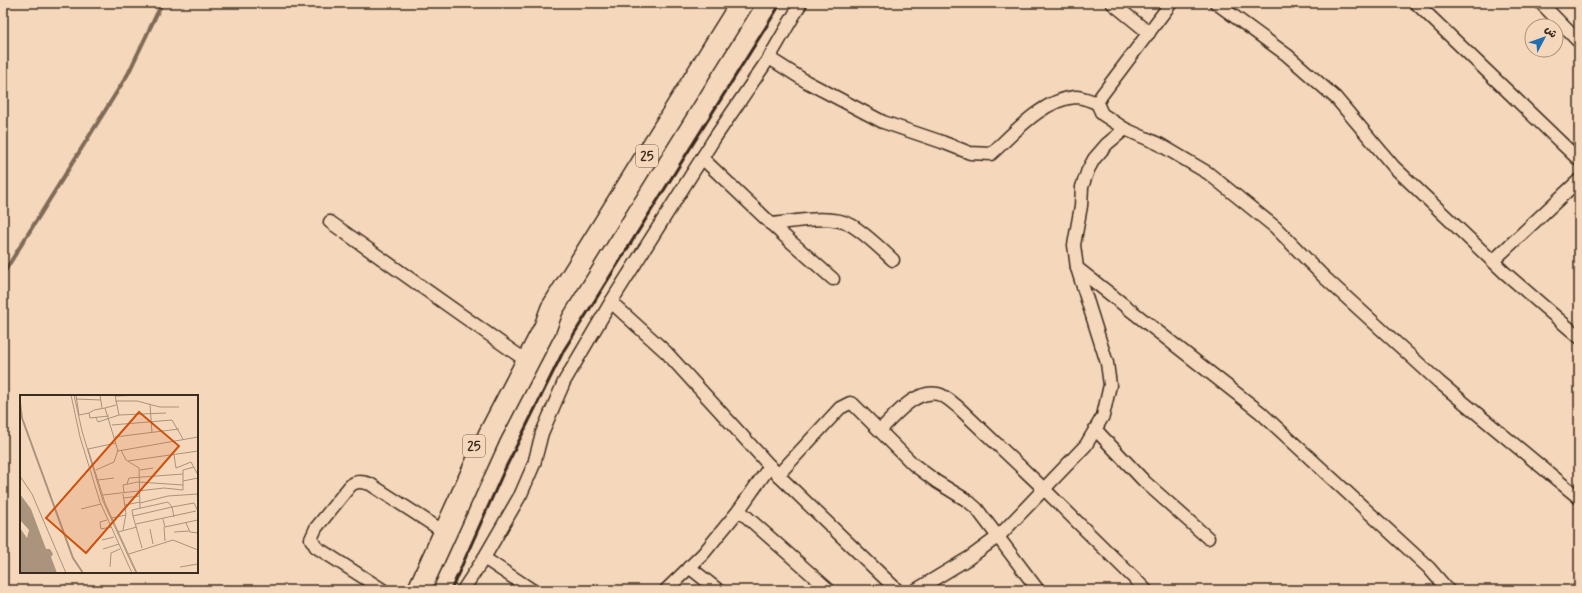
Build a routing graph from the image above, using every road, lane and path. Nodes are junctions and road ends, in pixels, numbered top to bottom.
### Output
1 (742, 3) edge
2 (801, 3) edge
3 (1112, 3) edge
4 (1171, 3) edge
5 (1216, 3) edge
6 (1416, 3) edge
7 (1541, 3) edge
8 (1149, 33) junction
9 (1579, 42) edge
10 (769, 58) junction
11 (1097, 103) junction
12 (1125, 129) junction
13 (702, 158) junction
14 (1579, 160) edge
15 (1579, 180) edge
16 (330, 222) dead end
17 (772, 224) junction
18 (893, 260) dead end
19 (1493, 262) junction
20 (1077, 268) junction
21 (833, 279) dead end
22 (611, 302) junction
23 (552, 309) junction
24 (1579, 338) edge
25 (518, 355) junction
26 (1095, 429) junction
27 (880, 430) junction
28 (774, 471) junction
29 (1044, 489) junction
30 (1579, 498) edge
31 (739, 510) junction
32 (435, 526) junction
33 (999, 536) junction
34 (1208, 538) dead end
35 (484, 558) junction
36 (689, 567) junction
37 (383, 590) edge
38 (408, 590) edge
39 (419, 590) edge
40 (463, 590) edge
41 (532, 590) edge
42 (666, 590) edge
43 (718, 590) edge
44 (829, 590) edge
45 (897, 590) edge
46 (916, 590) edge
47 (1038, 590) edge
48 (1146, 590) edge
49 (1448, 590) edge

1 - 23 highway, 25
2 - 10 street
3 - 8 street
4 - 8 street
5 - 19 street
6 - 14 street
7 - 9 street
8 - 11 street
10 - 11 street
10 - 13 street
11 - 12 street
12 - 20 street
12 - 30 street
13 - 17 street
13 - 22 street
15 - 19 street
16 - 25 street
17 - 18 street
17 - 21 street
19 - 24 street
20 - 26 street
20 - 49 street
22 - 28 street
22 - 35 street
23 - 25 highway, 25
23 - 39 highway, 25
25 - 32 highway, 25
26 - 29 street
26 - 34 street
27 - 28 street
27 - 29 street
27 - 33 street
28 - 31 street
28 - 45 street
29 - 33 street
29 - 48 street
31 - 36 street
31 - 44 street
32 - 37 street
32 - 38 highway, 25
33 - 46 street
33 - 47 street
35 - 40 street
35 - 41 street
36 - 42 street
36 - 43 street

